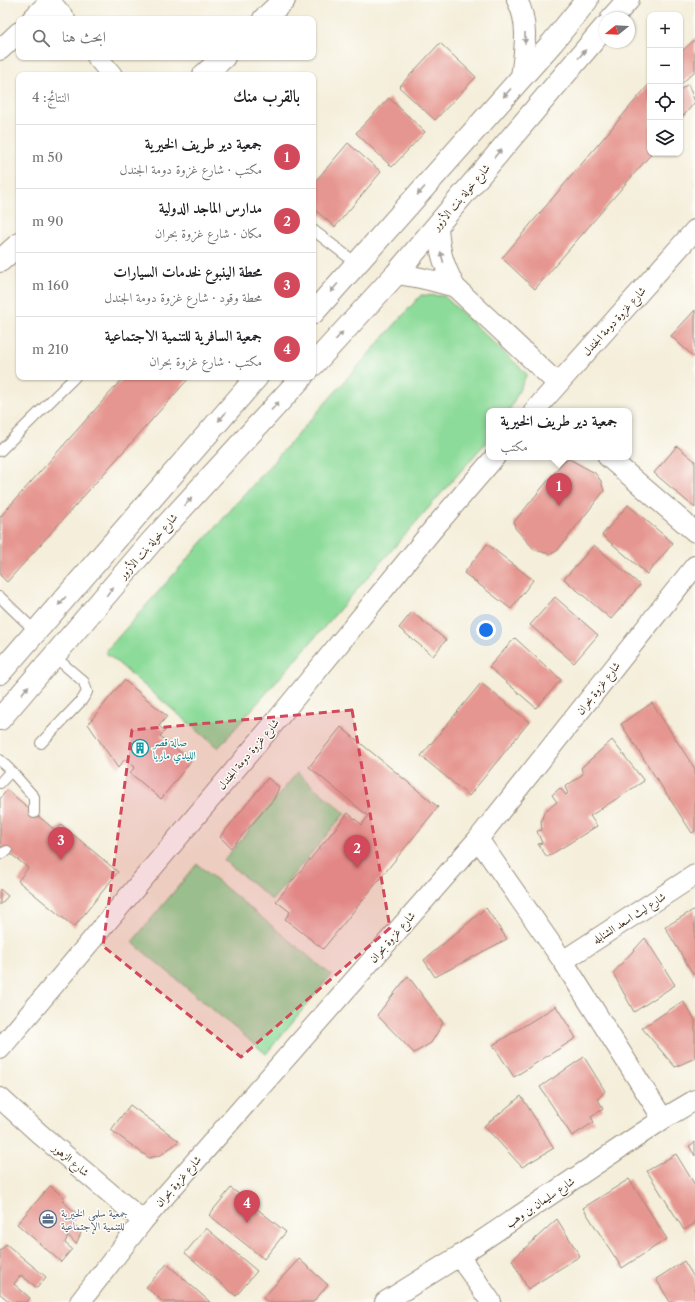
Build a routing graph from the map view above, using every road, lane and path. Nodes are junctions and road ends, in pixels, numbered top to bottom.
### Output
1 (284, 0) edge
2 (517, 0) edge
3 (587, 0) edge
4 (628, 0) edge
5 (50, 1) edge
6 (617, 12) edge
7 (35, 16) edge
8 (62, 16) edge
9 (267, 16) edge
10 (599, 34) edge
11 (16, 35) edge
12 (0, 50) edge
13 (100, 60) edge
14 (221, 60) edge
15 (110, 72) edge
16 (207, 72) edge
17 (521, 77) junction
18 (438, 224) junction
19 (695, 230) edge
20 (316, 232) edge
21 (16, 247) edge
22 (0, 261) edge
23 (356, 263) junction
24 (396, 274) junction
25 (455, 287) junction
26 (316, 310) edge
27 (316, 362) edge
28 (72, 380) edge
29 (254, 380) edge
30 (299, 380) edge
31 (558, 384) junction
32 (544, 408) edge
33 (0, 451) edge
34 (492, 460) edge
35 (611, 460) edge
36 (133, 519) junction
37 (695, 532) edge
38 (152, 541) junction
39 (695, 566) edge
40 (0, 597) edge
41 (36, 632) junction
42 (54, 656) junction
43 (0, 673) edge
44 (0, 719) edge
45 (41, 743) dead end
46 (0, 760) edge
47 (11, 771) junction
48 (0, 783) edge
49 (34, 813) dead end
50 (478, 839) junction
51 (695, 875) edge
52 (563, 961) junction
53 (0, 1049) edge
54 (0, 1098) edge
55 (695, 1100) edge
56 (663, 1119) junction
57 (142, 1221) junction
58 (460, 1256) junction
59 (80, 1302) edge
60 (385, 1302) edge
61 (491, 1302) edge

1 - 9 street
2 -> 17 street
3 - 17 street
4 - 6 street
5 - 7 street
5 - 8 street
18 -> 10 street, شارع خولة بنت الأزور
11 - 12 street
13 - 15 street
14 - 16 street
17 -> 23 street
18 - 24 street, شارع خولة بنت الأزور
25 -> 18 street
19 - 31 street, شارع غزوة دومة الجندل
20 - 23 lane
21 - 22 street
23 -> 26 street
24 - 25 street
27 -> 24 street, شارع خولة بنت الأزور
25 - 31 street
28 - 33 lane
29 -> 36 street
38 -> 30 street, شارع خولة بنت الأزور
31 - 32 street, شارع غزوة دومة الجندل
34 - 53 street, شارع غزوة دومة الجندل
35 - 37 street
36 - 38 street
36 -> 41 street
42 -> 38 street, شارع خولة بنت الأزور
39 - 50 street, شارع غزوة بحران
40 - 41 lane
41 - 43 street
44 -> 42 street, شارع خولة بنت الأزور
42 - 45 lane
46 - 47 lane
47 - 48 lane
47 - 49 lane
50 - 52 street
50 - 57 street, شارع غزوة بحران
51 - 52 street, شارع ليث اسعد الشنابله
52 - 56 street
54 - 57 street, شارع الزهور
55 - 56 street, شارع سليمان بن وهب
56 - 58 street, شارع سليمان بن وهب
57 - 59 street, شارع غزوة بحران
58 - 60 street, شارع سليمان بن وهب
58 - 61 street

